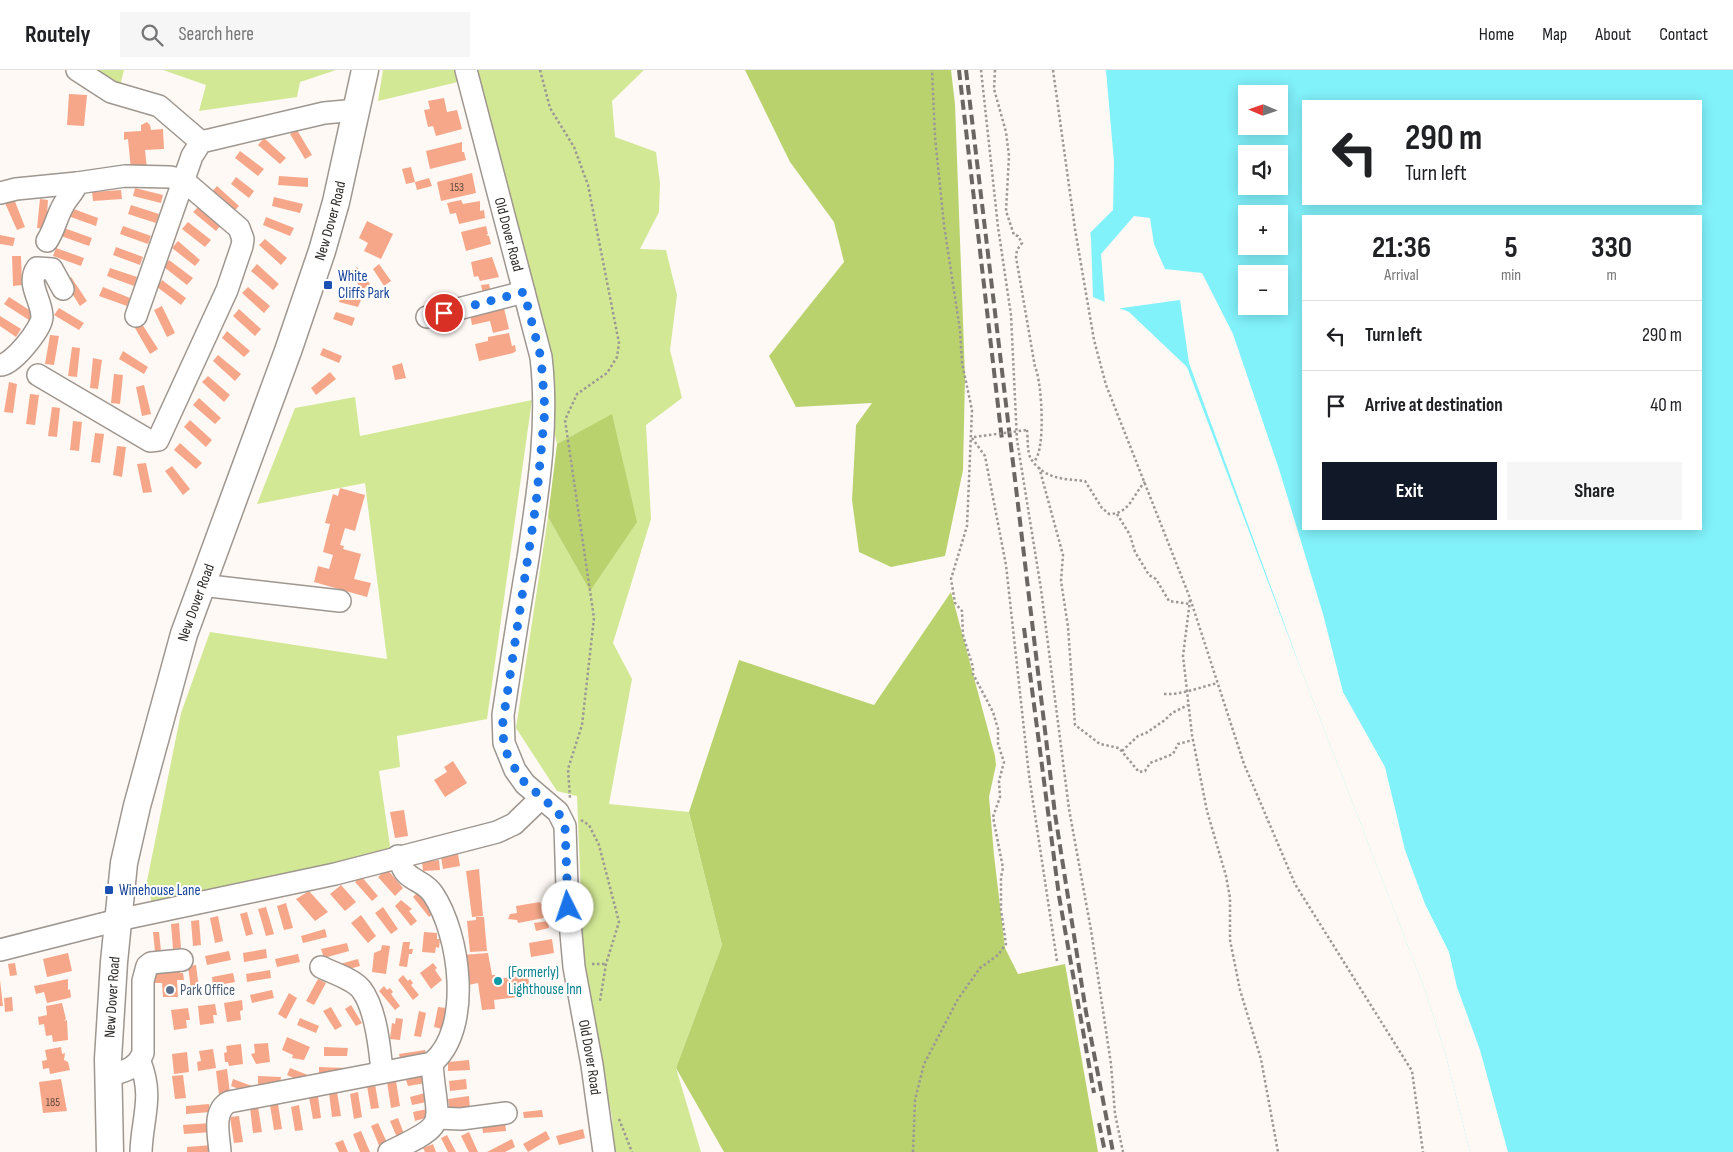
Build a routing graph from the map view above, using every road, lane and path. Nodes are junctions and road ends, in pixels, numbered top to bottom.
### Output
1 (77, 70) edge
2 (365, 70) edge
3 (466, 70) edge
4 (540, 70) edge
5 (932, 70) edge
6 (981, 70) edge
7 (995, 70) edge
8 (1053, 70) edge
9 (357, 110) junction
10 (201, 142) junction
11 (183, 180) junction
12 (77, 183) junction
13 (0, 193) edge
14 (47, 241) dead end
15 (63, 289) dead end
16 (524, 292) junction
17 (136, 316) dead end
18 (428, 317) dead end
19 (0, 365) edge
20 (38, 375) dead end
21 (973, 437) junction
22 (1034, 461) junction
23 (1039, 468) junction
24 (1146, 482) junction
25 (1117, 514) junction
26 (201, 585) junction
27 (1190, 598) junction
28 (340, 601) dead end
29 (1190, 604) junction
30 (1218, 683) junction
31 (1186, 690) junction
32 (1164, 694) dead end
33 (1188, 705) junction
34 (1193, 740) junction
35 (1122, 751) junction
36 (542, 798) junction
37 (570, 805) dead end
38 (577, 817) dead end
39 (398, 856) junction
40 (118, 920) junction
41 (0, 950) edge
42 (182, 960) dead end
43 (1057, 961) dead end
44 (321, 967) dead end
45 (599, 1009) dead end
46 (140, 1062) junction
47 (432, 1063) junction
48 (382, 1072) junction
49 (108, 1076) junction
50 (506, 1113) dead end
51 (617, 1114) dead end
52 (437, 1118) junction
53 (110, 1152) edge
54 (141, 1152) edge
55 (220, 1152) edge
56 (389, 1152) edge
57 (604, 1152) edge
58 (632, 1152) edge
59 (913, 1152) edge
60 (1123, 1152) edge
61 (1278, 1152) edge
62 (1423, 1152) edge

1 - 10 street
2 - 9 main road, New Dover Road
3 - 16 street, Old Dover Road
4 - 37 path
5 - 21 path
6 - 60 path
7 - 22 path
8 - 24 path
9 - 10 street
9 - 26 main road, New Dover Road
10 - 11 street
11 - 12 street
11 - 17 street
11 - 20 street
12 - 13 street
12 - 14 street
15 - 19 street
16 - 18 street
16 - 36 street, Old Dover Road
21 - 22 path, bridge
21 - 43 path
21 - 59 path
22 - 23 path
23 - 25 path
23 - 35 path
24 - 25 path
24 - 27 path
25 - 29 path
26 - 28 street
26 - 40 main road, New Dover Road
27 - 29 path
27 - 30 path
29 - 31 path
30 - 31 path
30 - 62 path
31 - 32 path
31 - 33 path
33 - 34 path
33 - 35 path
34 - 35 path
34 - 61 path
36 - 39 street
36 - 57 street, Old Dover Road
38 - 45 path
39 - 40 street
39 - 47 street
40 - 41 street
40 - 49 main road, New Dover Road
42 - 46 street
44 - 48 street
46 - 49 street
46 - 54 street
47 - 48 street
47 - 52 street
48 - 55 street
49 - 53 main road, New Dover Road
50 - 52 street
51 - 58 path
52 - 56 street

